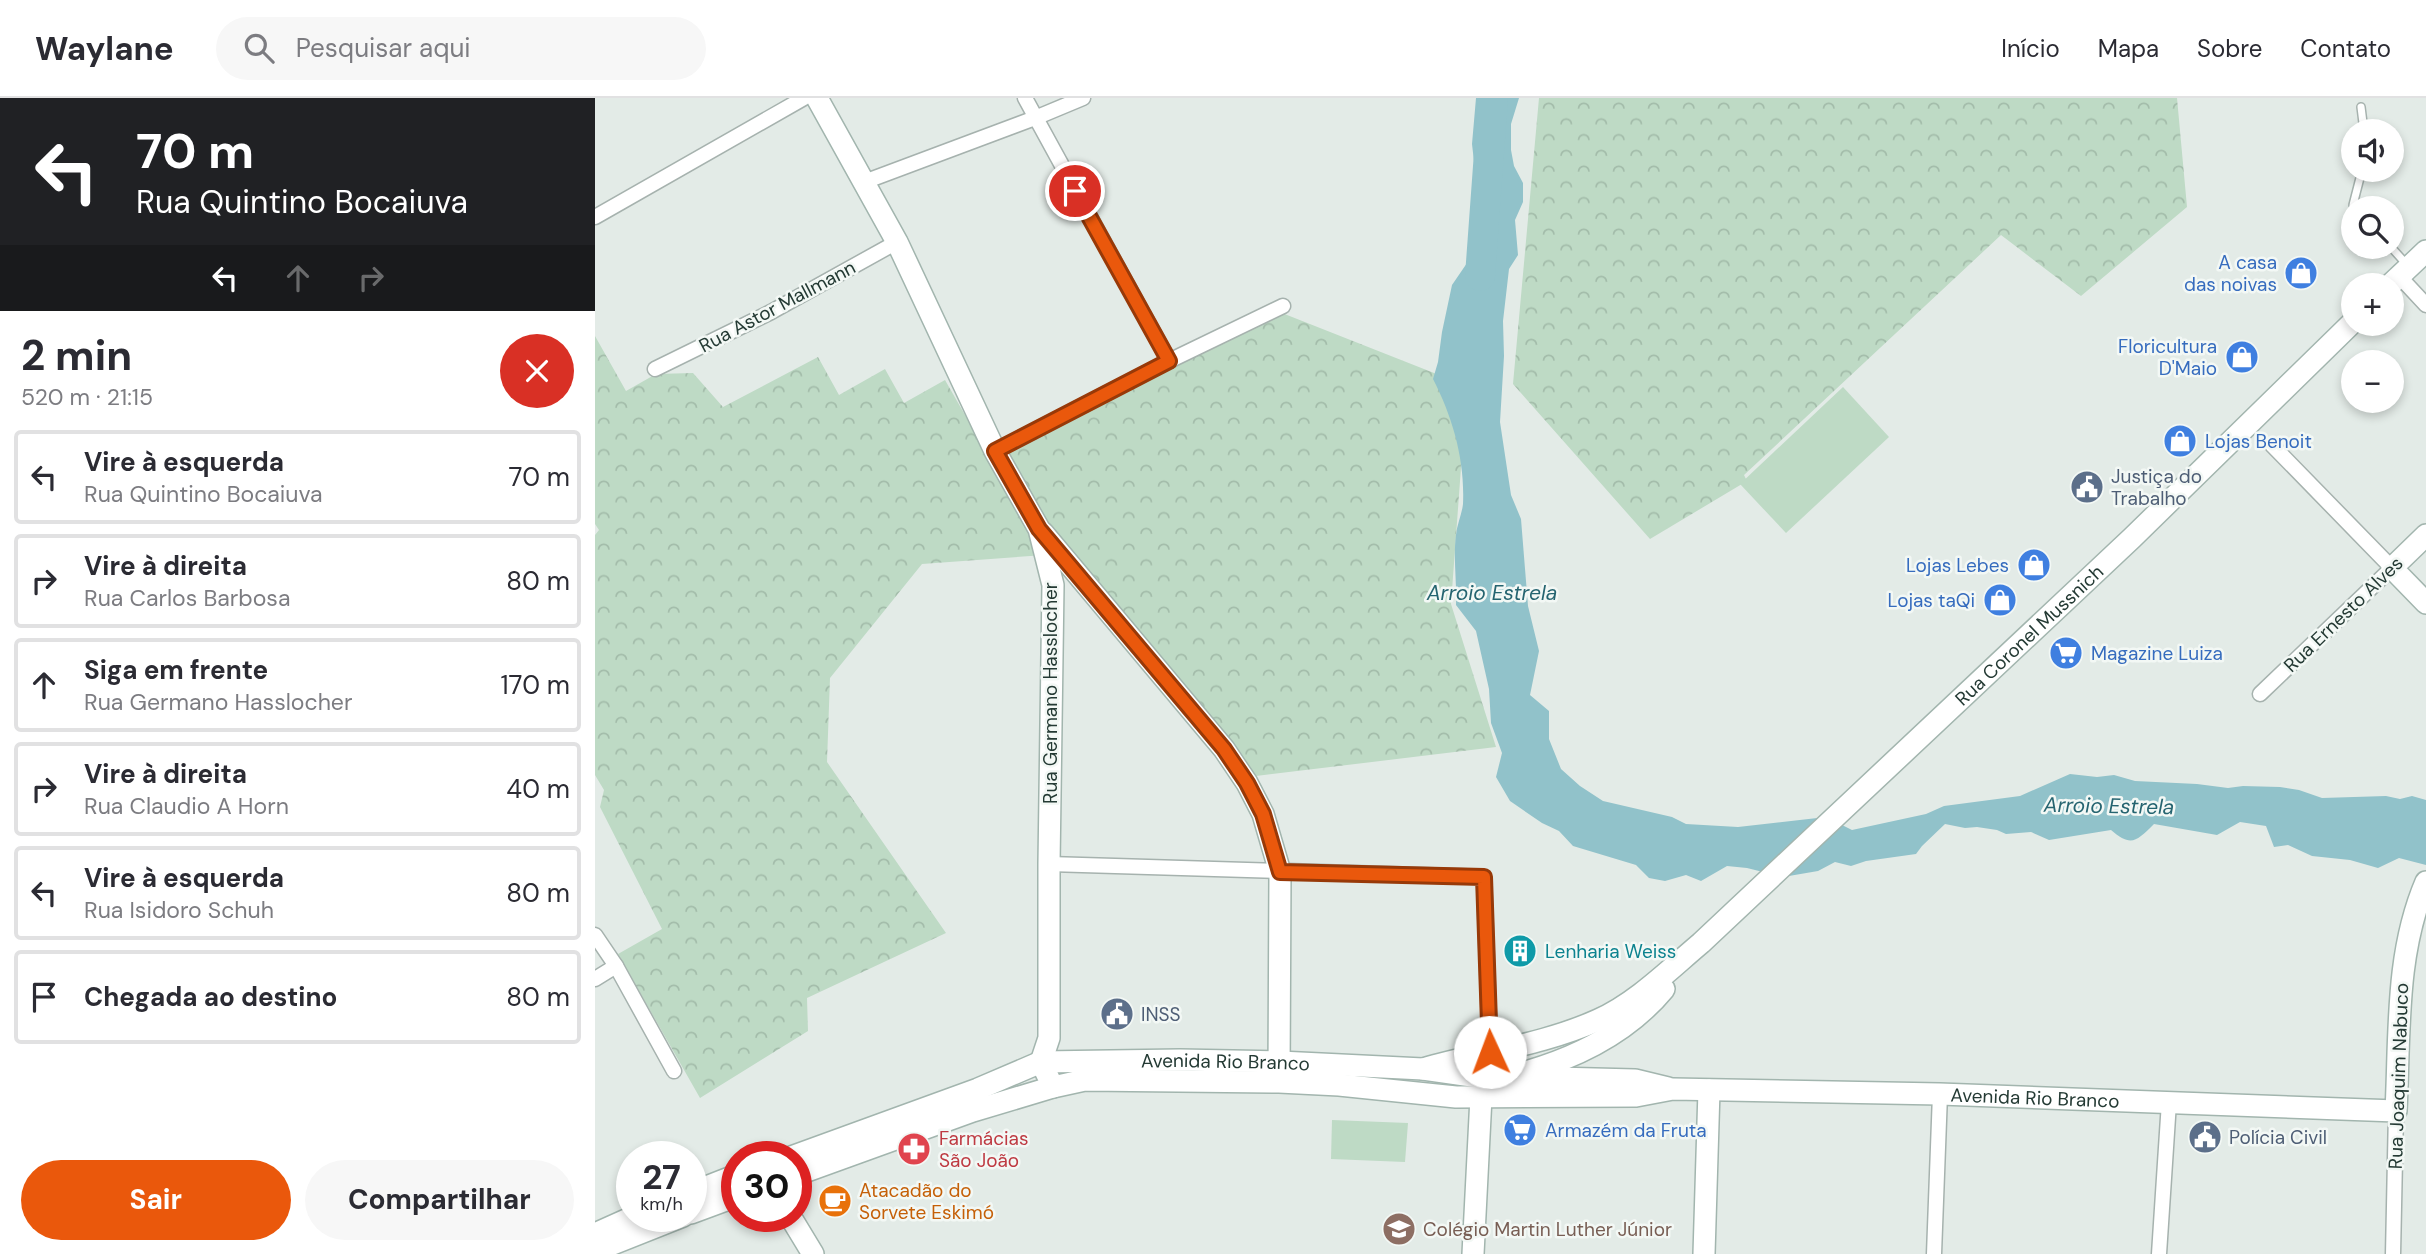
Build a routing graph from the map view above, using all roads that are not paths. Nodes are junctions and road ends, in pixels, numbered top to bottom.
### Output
1 (804, 98) edge
2 (817, 98) edge
3 (1025, 98) edge
4 (1083, 98) edge
5 (2361, 107) dead end
6 (1035, 118) junction
7 (2362, 119) edge
8 (864, 182) junction
9 (595, 217) edge
10 (897, 242) junction
11 (2426, 251) edge
12 (2402, 273) edge
13 (2404, 281) edge
14 (2426, 305) edge
15 (1283, 306) dead end
16 (2341, 334) edge
17 (1169, 361) junction
18 (655, 369) dead end
19 (2272, 445) dead end
20 (995, 451) junction
21 (1039, 529) junction
22 (2426, 535) edge
23 (2392, 568) junction
24 (1053, 585) junction
25 (1092, 590) junction
26 (2426, 603) edge
27 (2260, 694) dead end
28 (1049, 864) junction
29 (1280, 872) junction
30 (2422, 891) edge
31 (595, 935) edge
32 (1703, 942) junction
33 (616, 966) junction
34 (595, 979) edge
35 (1490, 1052) junction
36 (1041, 1062) junction
37 (1423, 1069) junction
38 (674, 1071) dead end
39 (1280, 1072) junction
40 (1500, 1080) junction
41 (1053, 1087) junction
42 (1673, 1089) junction
43 (1710, 1090) junction
44 (1422, 1093) junction
45 (1940, 1094) junction
46 (1481, 1097) junction
47 (2169, 1102) junction
48 (2396, 1111) junction
49 (812, 1149) edge
50 (812, 1169) edge
51 (616, 1225) edge
52 (643, 1232) edge
53 (800, 1232) edge
54 (595, 1234) edge
55 (595, 1251) edge
56 (813, 1254) edge
57 (1473, 1254) edge
58 (1704, 1254) edge
59 (1934, 1254) edge
60 (2159, 1254) edge
61 (2393, 1254) edge

1 - 9 street
2 - 8 main road, Rua Germano Hasslocher
3 - 6 street
4 - 6 street
5 - 7 lane
6 - 8 street
6 - 17 street
8 - 10 main road, Rua Germano Hasslocher
10 - 18 street, Rua Astor Mallmann
10 - 20 main road, Rua Germano Hasslocher
11 - 12 main road
13 - 14 street
15 - 17 street
16 - 32 main road, Rua Coronel Mussnich
17 - 20 street
19 - 23 street
20 - 21 main road, Rua Germano Hasslocher
21 - 24 main road, Rua Germano Hasslocher
21 - 25 main road
22 - 23 main road, Rua Ernesto Alves
23 - 26 main road
23 - 27 street, Rua Ernesto Alves
24 - 25 main road
24 - 28 main road, Rua Germano Hasslocher
25 - 29 main road
28 - 29 street
28 - 36 main road, Rua Germano Hasslocher
29 - 35 street
29 - 39 main road
30 - 48 main road, Rua Joaquim Nabuco
31 - 33 street
32 - 35 main road, Rua Coronel Mussnich
32 - 40 main road, Rua Coronel Mussnich
33 - 34 street
33 - 38 street
35 - 37 main road, Rua Coronel Mussnich
36 - 39 main road, Avenida Rio Branco
36 - 41 main road
36 - 49 main road, Avenida Rio Branco
37 - 39 main road, Avenida Rio Branco
37 - 40 main road, Avenida Rio Branco
39 - 41 main road, Avenida Rio Branco
39 - 44 main road, Avenida Rio Branco
40 - 42 main road, Avenida Rio Branco
40 - 44 main road, Rua Coronel Mussnich
41 - 50 main road, Avenida Rio Branco
42 - 43 main road, Avenida Rio Branco
42 - 46 main road, Avenida Rio Branco
43 - 45 main road, Avenida Rio Branco
43 - 58 main road
44 - 46 main road, Avenida Rio Branco
45 - 47 main road, Avenida Rio Branco
45 - 59 street
46 - 57 main road
47 - 48 main road, Avenida Rio Branco
47 - 60 street
48 - 61 street, Rua Joaquim Nabuco
51 - 54 main road
52 - 55 main road
53 - 56 main road

